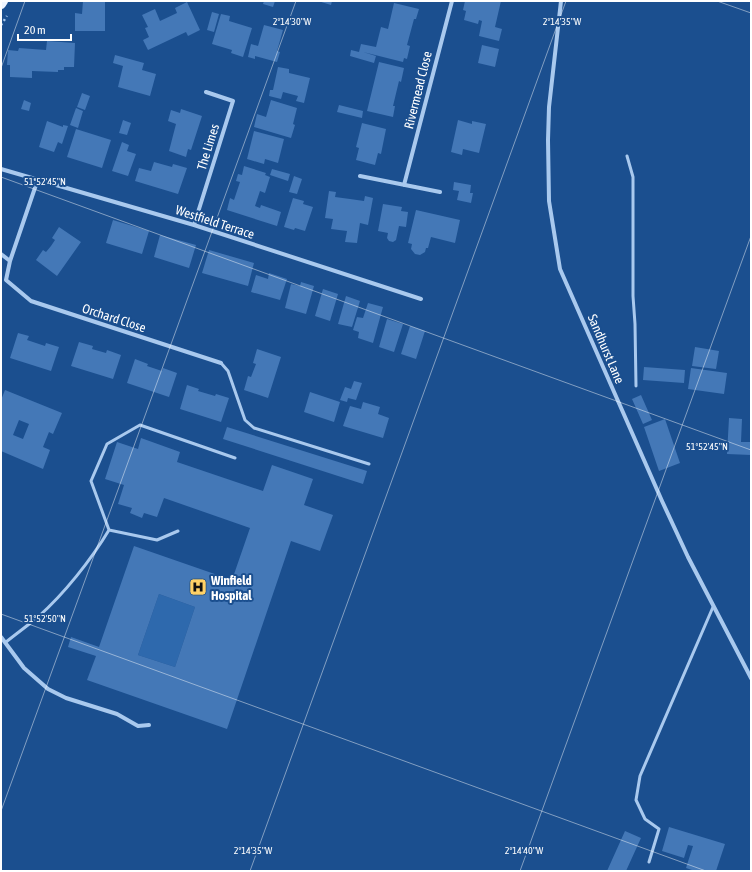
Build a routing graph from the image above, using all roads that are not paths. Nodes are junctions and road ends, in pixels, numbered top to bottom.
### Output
1 (3, 1) edge
2 (452, 1) edge
3 (561, 1) edge
4 (1, 4) edge
5 (206, 92) dead end
6 (627, 156) dead end
7 (1, 169) edge
8 (360, 176) dead end
9 (38, 180) junction
10 (404, 185) junction
11 (440, 192) dead end
12 (194, 225) junction
13 (1, 254) edge
14 (10, 261) junction
15 (6, 280) junction
16 (1, 281) edge
17 (421, 299) dead end
18 (221, 363) joint
19 (636, 386) dead end
20 (235, 458) dead end
21 (369, 464) dead end
22 (109, 530) junction
23 (178, 531) dead end
24 (713, 606) junction
25 (1, 637) edge
26 (6, 642) junction
27 (751, 678) edge
28 (149, 725) dead end
29 (649, 862) dead end

1 - 4 main road
2 - 10 street, Rivermead Close
3 - 24 street, Sandhurst Lane
5 - 12 street, The Limes
6 - 19 lane
7 - 9 street, Westfield Terrace
8 - 10 street
9 - 12 street, Westfield Terrace
9 - 14 street
10 - 11 street
12 - 17 street, Westfield Terrace
13 - 14 street
14 - 15 street
15 - 16 street
15 - 18 street, Orchard Close
18 - 21 lane
20 - 22 lane
22 - 23 lane
22 - 26 lane
24 - 27 street, Sandhurst Lane
24 - 29 lane
25 - 26 street
26 - 28 street

